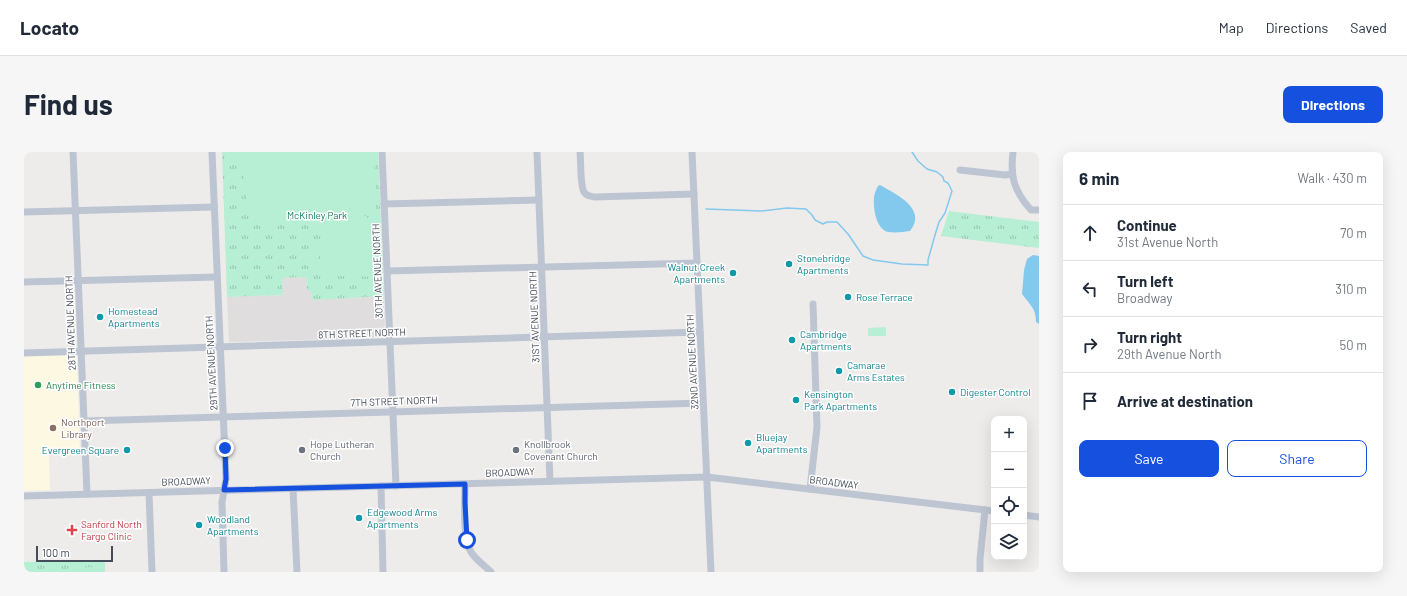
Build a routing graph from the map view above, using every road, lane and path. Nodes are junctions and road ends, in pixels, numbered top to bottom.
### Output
1 (73, 152) edge
2 (212, 152) edge
3 (382, 152) edge
4 (537, 152) edge
5 (580, 152) edge
6 (692, 152) edge
7 (1013, 152) edge
8 (960, 170) dead end
9 (1012, 174) junction
10 (694, 194) junction
11 (539, 200) junction
12 (384, 204) junction
13 (214, 207) junction
14 (75, 210) junction
15 (1039, 210) edge
16 (24, 212) edge
17 (697, 263) junction
18 (542, 267) junction
19 (387, 271) junction
20 (217, 276) junction
21 (78, 280) junction
22 (24, 282) edge
23 (813, 304) dead end
24 (700, 332) junction
25 (544, 336) junction
26 (390, 343) junction
27 (220, 347) junction
28 (81, 352) junction
29 (24, 353) edge
30 (704, 403) junction
31 (547, 407) junction
32 (393, 411) junction
33 (223, 416) junction
34 (84, 421) junction
35 (707, 477) junction
36 (550, 481) junction
37 (465, 484) junction
38 (381, 486) junction
39 (396, 486) junction
40 (292, 489) junction
41 (810, 489) junction
42 (224, 490) junction
43 (149, 493) junction
44 (87, 494) junction
45 (24, 496) edge
46 (985, 510) junction
47 (991, 511) edge
48 (1027, 515) edge
49 (1039, 516) edge
50 (152, 572) edge
51 (224, 572) edge
52 (297, 572) edge
53 (384, 572) edge
54 (491, 572) edge
55 (711, 572) edge
56 (980, 572) edge

1 - 14 street, 28TH AVENUE NORTH
2 - 13 street, 29TH AVENUE NORTH
3 - 12 street, 30TH AVENUE NORTH
4 - 11 street, 31ST AVENUE NORTH
5 - 10 street
6 - 10 street, 32ND AVENUE NORTH
7 - 9 street
8 - 9 street
9 - 15 street
10 - 17 street, 32ND AVENUE NORTH
11 - 12 street
11 - 18 street, 31ST AVENUE NORTH
12 - 19 street, 30TH AVENUE NORTH
13 - 14 street
13 - 20 street, 29TH AVENUE NORTH
14 - 16 street
14 - 21 street, 28TH AVENUE NORTH
17 - 18 street
17 - 24 street, 32ND AVENUE NORTH
18 - 19 street
18 - 25 street, 31ST AVENUE NORTH
19 - 26 street, 30TH AVENUE NORTH
20 - 21 street
20 - 27 street, 29TH AVENUE NORTH
21 - 22 street
21 - 28 street, 28TH AVENUE NORTH
23 - 41 street
24 - 25 street, 8TH STREET NORTH
24 - 30 street, 32ND AVENUE NORTH
25 - 26 street, 8TH STREET NORTH
25 - 31 street, 31ST AVENUE NORTH
26 - 27 street, 8TH STREET NORTH
26 - 32 street, 30TH AVENUE NORTH
27 - 28 street, 8TH STREET NORTH
27 - 33 street, 29TH AVENUE NORTH
28 - 29 street, 8TH STREET NORTH
28 - 34 street, 28TH AVENUE NORTH
30 - 31 street, 7TH STREET NORTH
30 - 35 street, 32ND AVENUE NORTH
31 - 32 street, 7TH STREET NORTH
31 - 36 street, 31ST AVENUE NORTH
32 - 33 street, 7TH STREET NORTH
32 - 39 street, 30TH AVENUE NORTH
33 - 34 street, 7TH STREET NORTH
33 - 42 street, 29TH AVENUE NORTH
34 - 44 street, 28TH AVENUE NORTH
35 - 36 street, BROADWAY
35 - 41 street, BROADWAY
35 - 55 street, 32ND AVENUE NORTH
36 - 37 street, BROADWAY
37 - 39 street, BROADWAY
37 - 54 street
38 - 39 street, BROADWAY
38 - 40 street, BROADWAY
38 - 53 street
40 - 42 street, BROADWAY
40 - 52 street
41 - 46 street, BROADWAY
42 - 43 street, BROADWAY
42 - 51 street, 29TH AVENUE NORTH
43 - 44 street, BROADWAY
43 - 50 street
44 - 45 street, BROADWAY
46 - 47 street, BROADWAY
46 - 56 street
48 - 49 street

